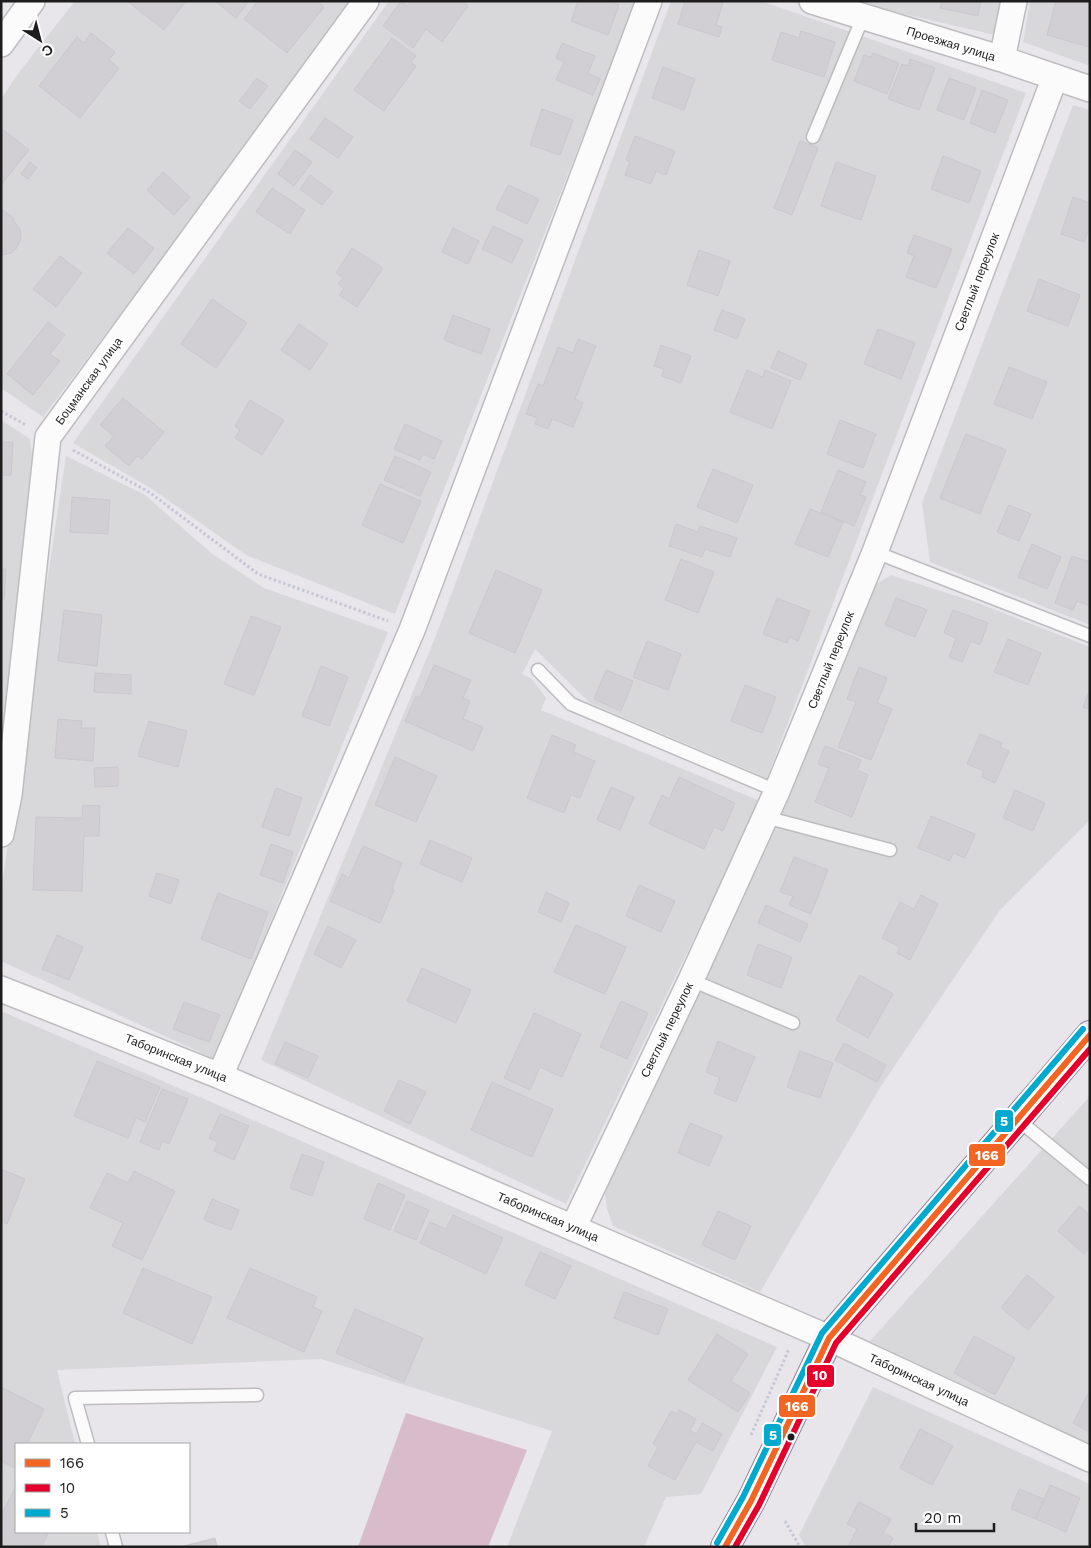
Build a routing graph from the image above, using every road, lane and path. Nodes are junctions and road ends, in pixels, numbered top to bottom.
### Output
1 (32, 1) edge
2 (366, 1) edge
3 (649, 1) edge
4 (812, 1) edge
5 (1014, 1) edge
6 (863, 17) junction
7 (1, 44) edge
8 (1002, 59) junction
9 (1055, 77) junction
10 (1090, 89) edge
11 (813, 137) dead end
12 (48, 437) junction
13 (875, 552) junction
14 (412, 630) junction
15 (1090, 636) edge
16 (538, 670) dead end
17 (778, 792) junction
18 (765, 817) junction
19 (1, 834) edge
20 (890, 850) dead end
21 (691, 980) junction
22 (1, 989) edge
23 (793, 1023) dead end
24 (1090, 1035) edge
25 (220, 1076) junction
26 (1018, 1119) junction
27 (1090, 1179) edge
28 (572, 1228) junction
29 (800, 1325) junction
30 (829, 1338) junction
31 (257, 1394) dead end
32 (747, 1442) dead end
33 (88, 1443) edge
34 (1090, 1459) edge
35 (785, 1521) dead end
36 (112, 1533) edge
37 (116, 1547) edge
38 (725, 1547) edge
39 (800, 1547) edge

1 - 7 street
2 - 12 street, Боцманская улица
3 - 14 street
4 - 6 street, Проезжая улица
5 - 8 street
6 - 8 street, Проезжая улица
6 - 11 lane
8 - 9 street, Проезжая улица
9 - 10 street, Проезжая улица
9 - 13 street, Светлый переулок
12 - 14 path
12 - 19 street, Боцманская улица
13 - 15 lane
13 - 17 street, Светлый переулок
14 - 25 street
16 - 17 lane
17 - 18 street, Светлый переулок
18 - 20 lane
18 - 21 street, Светлый переулок
21 - 23 lane
21 - 28 street, Светлый переулок
22 - 25 street, Таборинская улица
24 - 26 main road
25 - 28 street, Таборинская улица
26 - 27 lane
26 - 30 main road
28 - 29 street, Таборинская улица
29 - 30 street, Таборинская улица
29 - 32 path
30 - 34 street, Таборинская улица
30 - 38 main road
31 - 33 lane
35 - 39 path
36 - 37 lane

